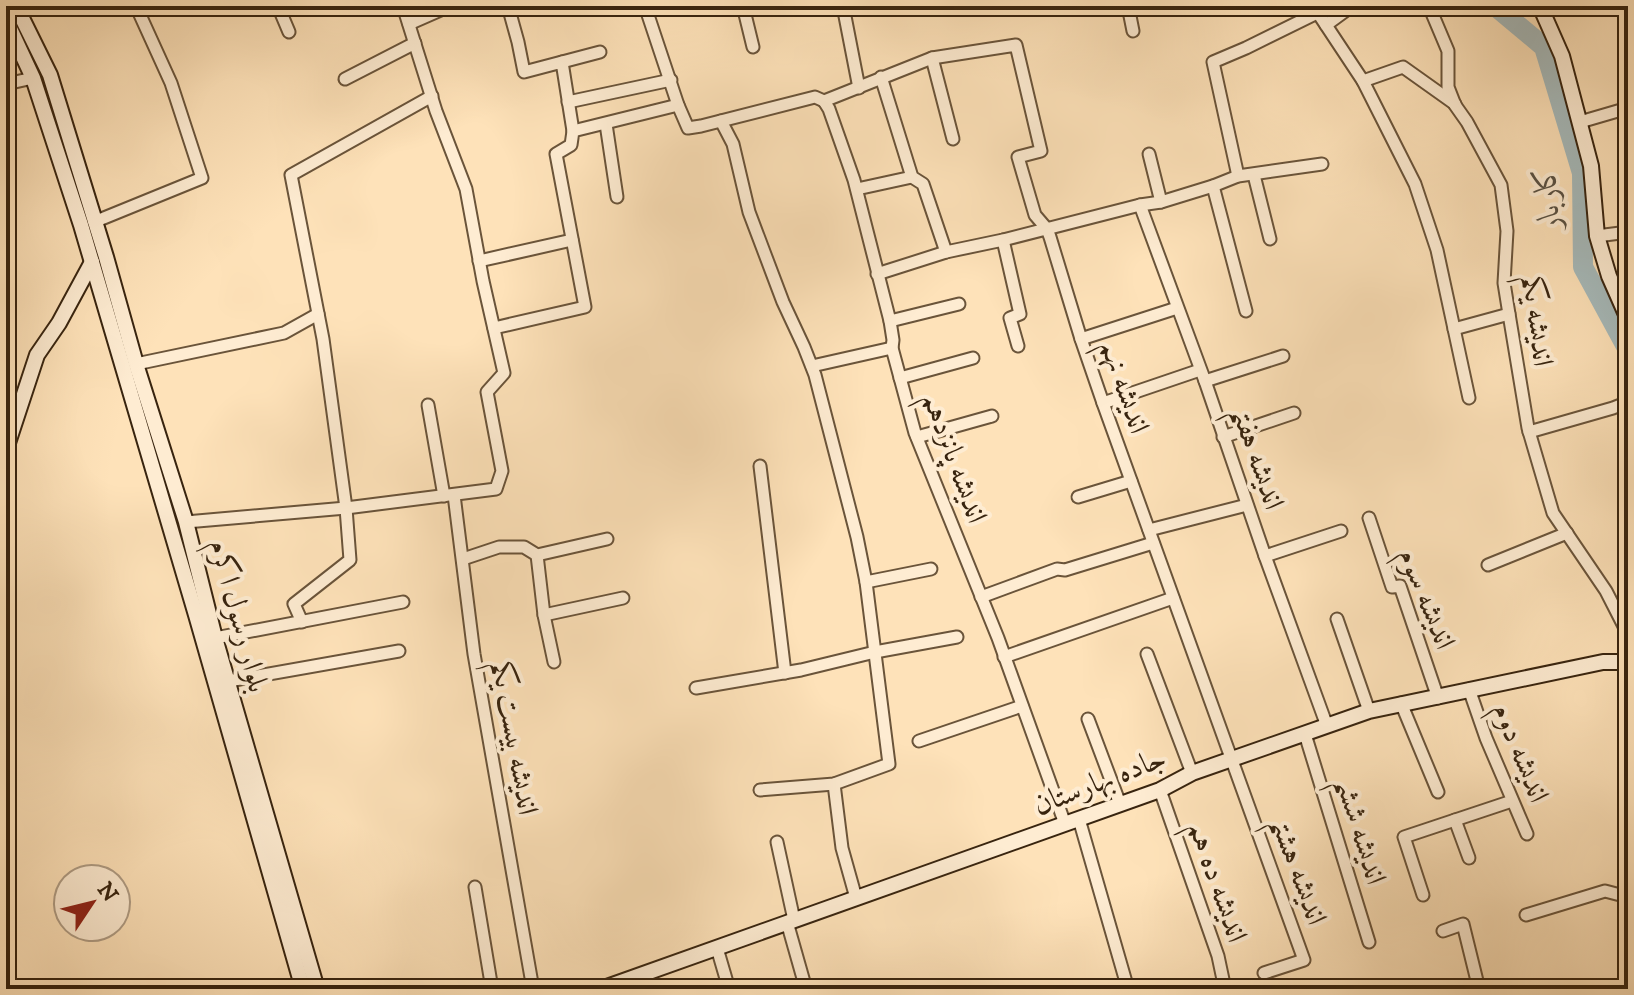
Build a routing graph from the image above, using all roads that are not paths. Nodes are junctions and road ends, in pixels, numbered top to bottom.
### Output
1 (16, 6) edge
2 (136, 6) edge
3 (278, 6) edge
4 (403, 6) edge
5 (450, 6) edge
6 (508, 6) edge
7 (645, 6) edge
8 (743, 6) edge
9 (843, 6) edge
10 (1128, 6) edge
11 (1352, 6) edge
12 (1429, 6) edge
13 (1540, 6) edge
14 (1315, 9) edge
15 (6, 20) edge
16 (409, 24) junction
17 (1326, 25) junction
18 (1628, 28) edge
19 (1133, 31) dead end
20 (289, 32) dead end
21 (1628, 35) edge
22 (415, 43) junction
23 (753, 47) dead end
24 (600, 52) dead end
25 (932, 58) junction
26 (562, 62) junction
27 (881, 77) junction
28 (33, 78) junction
29 (345, 79) dead end
30 (671, 80) junction
31 (1363, 81) junction
32 (6, 84) edge
33 (859, 88) junction
34 (432, 96) junction
35 (824, 101) junction
36 (568, 102) junction
37 (678, 105) junction
38 (1455, 105) junction
39 (1628, 108) edge
40 (721, 121) junction
41 (1580, 122) junction
42 (606, 124) junction
43 (573, 131) junction
44 (953, 139) dead end
45 (1149, 154) dead end
46 (1322, 164) dead end
47 (1254, 175) junction
48 (1238, 176) junction
49 (912, 177) junction
50 (1213, 186) junction
51 (857, 189) junction
52 (617, 197) dead end
53 (1161, 202) junction
54 (1140, 205) junction
55 (94, 222) junction
56 (1047, 229) junction
57 (1628, 232) edge
58 (1597, 236) junction
59 (1270, 239) dead end
60 (572, 240) junction
61 (1003, 240) junction
62 (946, 252) junction
63 (99, 260) junction
64 (479, 261) junction
65 (877, 274) junction
66 (959, 304) dead end
67 (1177, 308) junction
68 (1246, 311) dead end
69 (318, 314) junction
70 (1509, 314) junction
71 (1627, 314) edge
72 (890, 321) junction
73 (494, 328) junction
74 (1454, 329) junction
75 (1081, 339) junction
76 (1018, 346) dead end
77 (892, 348) junction
78 (1283, 356) dead end
79 (973, 358) dead end
80 (136, 364) junction
81 (812, 366) junction
82 (1203, 375) junction
83 (900, 378) junction
84 (1469, 398) dead end
85 (1628, 402) edge
86 (1103, 403) junction
87 (428, 405) dead end
88 (1294, 413) dead end
89 (992, 416) dead end
90 (1529, 432) junction
91 (917, 437) junction
92 (1223, 437) junction
93 (6, 449) edge
94 (760, 466) dead end
95 (1131, 481) junction
96 (449, 495) junction
97 (1078, 497) dead end
98 (1247, 505) junction
99 (346, 508) junction
100 (1369, 518) dead end
101 (186, 522) junction
102 (1149, 530) junction
103 (1341, 531) dead end
104 (1567, 533) junction
105 (607, 539) dead end
106 (1153, 543) junction
107 (537, 555) junction
108 (1265, 556) junction
109 (463, 559) junction
110 (1488, 565) dead end
111 (931, 569) dead end
112 (866, 582) junction
113 (981, 597) junction
114 (623, 598) dead end
115 (1173, 598) junction
116 (403, 602) dead end
117 (544, 615) junction
118 (1337, 619) dead end
119 (302, 622) junction
120 (1628, 634) edge
121 (957, 637) dead end
122 (215, 638) junction
123 (399, 651) dead end
124 (875, 652) junction
125 (1147, 654) dead end
126 (1004, 657) junction
127 (554, 662) dead end
128 (1628, 662) edge
129 (785, 673) junction
130 (229, 681) junction
131 (696, 688) dead end
132 (1469, 689) junction
133 (1438, 698) junction
134 (1401, 703) junction
135 (1022, 706) junction
136 (1369, 711) junction
137 (1088, 719) dead end
138 (1327, 726) junction
139 (1305, 734) junction
140 (919, 741) dead end
141 (1232, 758) junction
142 (1192, 773) junction
143 (834, 784) junction
144 (760, 790) dead end
145 (1160, 790) junction
146 (1438, 792) dead end
147 (1512, 801) junction
148 (1120, 804) junction
149 (1455, 820) junction
150 (1072, 822) junction
151 (1527, 834) dead end
152 (777, 842) dead end
153 (1469, 858) dead end
154 (475, 887) dead end
155 (1423, 895) dead end
156 (1628, 897) edge
157 (856, 898) junction
158 (1526, 915) dead end
159 (791, 921) junction
160 (1443, 931) dead end
161 (1369, 942) dead end
162 (717, 948) junction
163 (1264, 973) dead end
164 (644, 974) junction
165 (303, 989) edge
166 (317, 989) edge
167 (492, 989) edge
168 (533, 989) edge
169 (601, 989) edge
170 (648, 989) edge
171 (729, 989) edge
172 (806, 989) edge
173 (1128, 989) edge
174 (1225, 989) edge
175 (1479, 989) edge

1 - 55 main road, بلوار رسول اکرم
2 - 55 street
3 - 20 street
4 - 16 street
5 - 16 street
6 - 26 street
7 - 30 street
8 - 23 street
9 - 33 street
10 - 19 street
11 - 17 street
12 - 38 street, اندیشه یکم
13 - 41 main road
14 - 17 street
14 - 48 street
15 - 28 main road, بلوار رسول اکرم
16 - 22 street
17 - 31 street
18 - 21 street
22 - 29 street
22 - 34 street
24 - 26 street
25 - 27 street
25 - 44 street
25 - 56 street, اندیشه نهم
26 - 36 street
27 - 33 street
27 - 49 street
28 - 32 street
28 - 63 main road, بلوار رسول اکرم
30 - 36 street
30 - 37 street
31 - 38 street
31 - 74 street
33 - 35 street
34 - 64 street
34 - 69 street
35 - 40 street
35 - 51 street, اندیشه پانزدهم
36 - 43 street
37 - 40 street
37 - 42 street
38 - 70 street, اندیشه یکم
39 - 41 street
40 - 81 street
41 - 58 main road
42 - 43 street
42 - 52 street
43 - 60 street
45 - 53 street
46 - 47 street
47 - 48 street
47 - 59 street
48 - 50 street
49 - 51 street
49 - 62 street
50 - 53 street
50 - 68 street
51 - 65 street, اندیشه پانزدهم
53 - 54 street
54 - 56 street
54 - 67 street, اندیشه هفتم
55 - 63 main road, بلوار رسول اکرم
56 - 61 street
56 - 75 street, اندیشه نهم
57 - 58 street
58 - 71 main road
60 - 64 street
60 - 73 street
61 - 62 street
61 - 76 street
62 - 65 street
63 - 80 main road, بلوار رسول اکرم
63 - 93 main road
63 - 165 main road, بلوار رسول اکرم
64 - 73 street
65 - 72 street, اندیشه پانزدهم
66 - 72 street
67 - 75 street
67 - 82 street, اندیشه هفتم
69 - 80 street
69 - 99 street
70 - 74 street
70 - 90 street, اندیشه یکم
72 - 77 street, اندیشه پانزدهم
73 - 96 street
74 - 84 street
75 - 86 street, اندیشه نهم
77 - 81 street
77 - 83 street, اندیشه پانزدهم
78 - 82 street
79 - 83 street
80 - 101 main road, بلوار رسول اکرم
81 - 112 street
82 - 86 street
82 - 92 street, اندیشه هفتم
83 - 91 street, اندیشه پانزدهم
85 - 90 street
86 - 95 street, اندیشه نهم
87 - 96 street, اندیشه بیست یکم
88 - 92 street
89 - 91 street
90 - 104 street, اندیشه یکم
91 - 113 street, اندیشه پانزدهم
92 - 98 street, اندیشه هفتم
94 - 129 street
95 - 97 street
95 - 102 street, اندیشه نهم
96 - 99 street
96 - 109 street, اندیشه بیست یکم
98 - 102 street
98 - 108 street, اندیشه هفتم
99 - 101 street
99 - 119 street
100 - 133 street, اندیشه سوم
101 - 122 main road, بلوار رسول اکرم
102 - 106 street, اندیشه نهم
103 - 108 street
104 - 110 street
104 - 120 street, اندیشه یکم
105 - 107 street
106 - 113 street
106 - 115 street, اندیشه نهم
107 - 109 street
107 - 117 street
108 - 138 street, اندیشه هفتم
109 - 168 street, اندیشه بیست یکم
111 - 112 street
112 - 124 street
113 - 126 street, اندیشه پانزدهم
114 - 117 street
115 - 126 street
115 - 141 street, اندیشه نهم
116 - 119 street
117 - 127 street
118 - 136 street
119 - 122 street
121 - 124 street
122 - 130 main road, بلوار رسول اکرم
123 - 130 street
124 - 129 street
124 - 143 street
125 - 142 street
126 - 135 street, اندیشه پانزدهم
128 - 132 main road, جاده بهارستان
129 - 131 street
130 - 166 main road, بلوار رسول اکرم
132 - 133 main road, جاده بهارستان
132 - 147 street, اندیشه دوم
133 - 134 main road, جاده بهارستان
134 - 136 main road, جاده بهارستان
134 - 146 street
135 - 140 street
135 - 150 street, اندیشه پانزدهم
136 - 138 main road, جاده بهارستان
137 - 148 street
138 - 139 main road, جاده بهارستان
139 - 141 main road, جاده بهارستان
139 - 161 street, اندیشه ششم
141 - 142 main road, جاده بهارستان
141 - 163 street, اندیشه هشتم
142 - 145 main road, جاده بهارستان
143 - 144 street
143 - 157 street
145 - 148 main road, جاده بهارستان
145 - 174 street, اندیشه ده هم
147 - 149 street
147 - 151 street, اندیشه دوم
148 - 150 main road, جاده بهارستان
149 - 153 street
149 - 155 street
150 - 157 main road, جاده بهارستان
150 - 173 street, اندیشه پانزدهم
152 - 159 street
154 - 167 street
156 - 158 street
157 - 159 main road, جاده بهارستان
159 - 162 main road, جاده بهارستان
159 - 172 street
160 - 175 street
162 - 164 main road, جاده بهارستان
162 - 171 street
164 - 169 main road, جاده بهارستان
164 - 170 street

